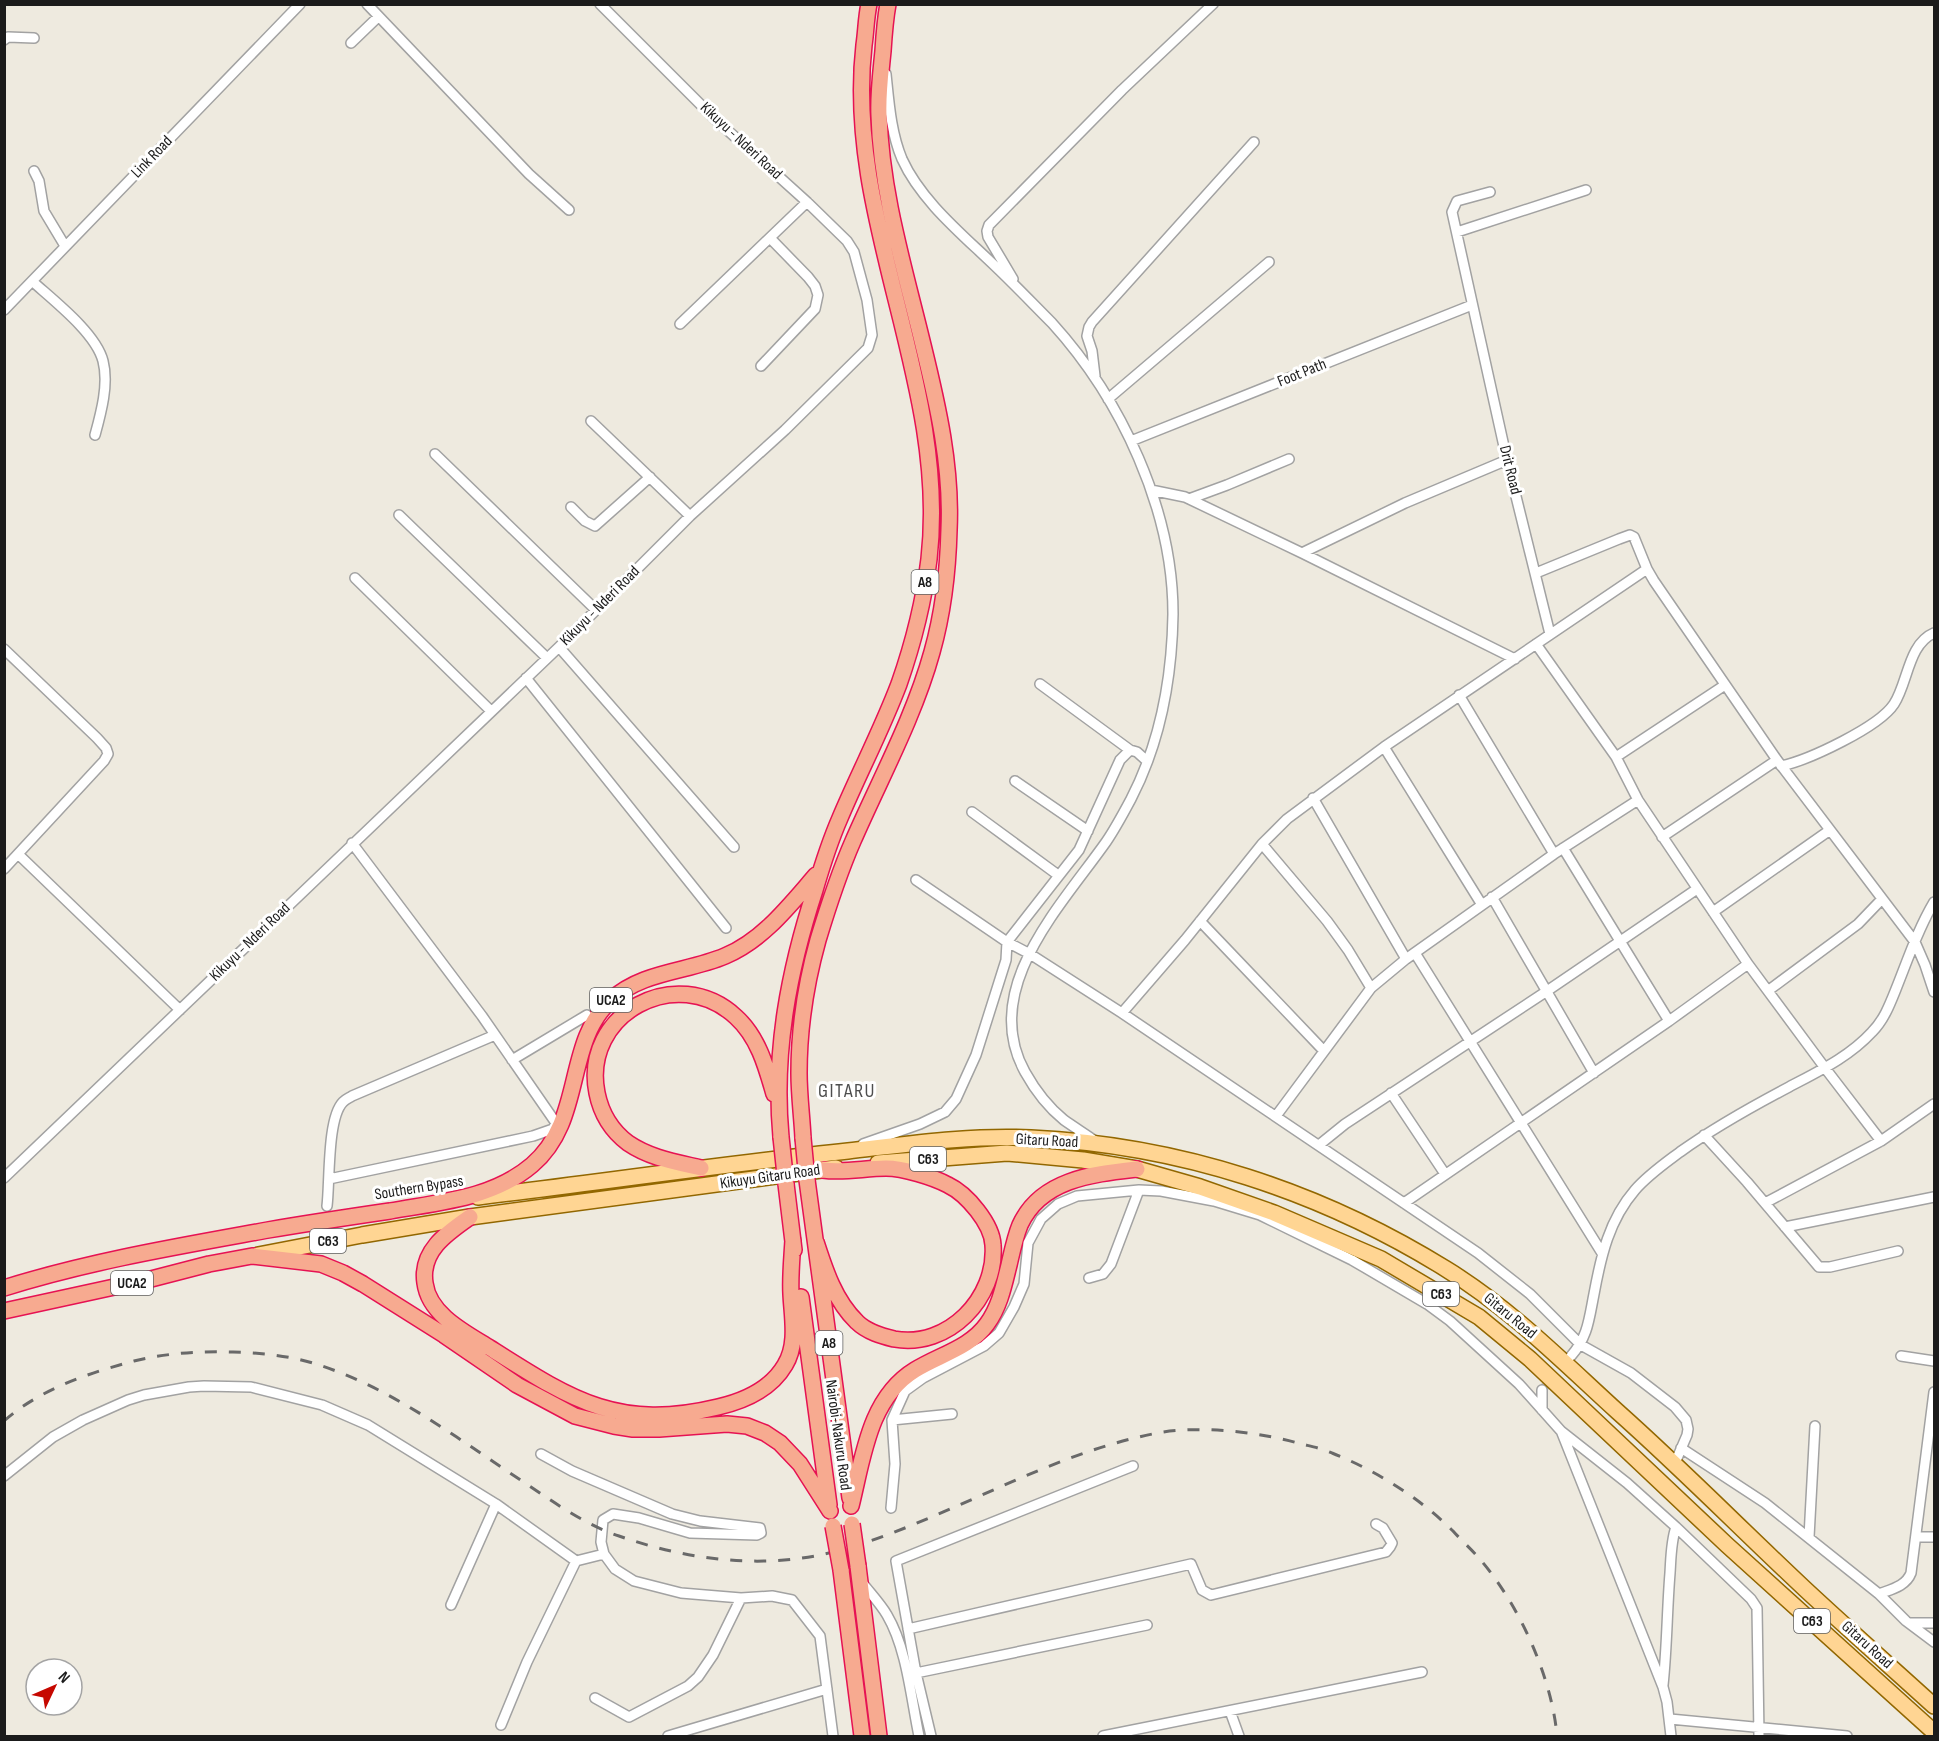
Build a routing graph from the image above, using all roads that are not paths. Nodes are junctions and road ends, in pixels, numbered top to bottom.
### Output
1 (300, 4) edge
2 (367, 4) edge
3 (600, 4) edge
4 (869, 4) edge
5 (1213, 4) edge
6 (887, 10) edge
7 (378, 17) junction
8 (34, 38) dead end
9 (4, 40) edge
10 (351, 44) dead end
11 (1254, 142) dead end
12 (34, 171) dead end
13 (1586, 190) dead end
14 (1490, 192) dead end
15 (807, 202) junction
16 (569, 210) dead end
17 (1457, 232) junction
18 (770, 238) junction
19 (65, 246) junction
20 (1269, 262) dead end
21 (32, 281) junction
22 (1019, 290) junction
23 (1472, 305) junction
24 (4, 310) edge
25 (680, 324) dead end
26 (761, 366) dead end
27 (1095, 379) junction
28 (1108, 399) junction
29 (591, 421) dead end
30 (96, 435) dead end
31 (1131, 441) junction
32 (435, 454) dead end
33 (1289, 459) dead end
34 (1507, 460) junction
35 (650, 477) junction
36 (1151, 490) junction
37 (1189, 499) junction
38 (571, 507) dead end
39 (399, 515) dead end
40 (690, 516) junction
41 (1302, 553) junction
42 (1647, 569) junction
43 (1536, 573) junction
44 (355, 578) dead end
45 (596, 610) junction
46 (1935, 633) edge
47 (1550, 634) junction
48 (1536, 644) junction
49 (559, 646) junction
50 (4, 649) edge
51 (547, 658) junction
52 (1515, 659) junction
53 (526, 678) junction
54 (1040, 684) dead end
55 (1725, 685) junction
56 (1459, 695) junction
57 (491, 711) junction
58 (1384, 747) junction
59 (1131, 750) junction
60 (1616, 757) junction
61 (1147, 761) junction
62 (1779, 763) junction
63 (1015, 781) dead end
64 (1313, 798) junction
65 (1638, 800) junction
66 (972, 812) dead end
67 (1830, 830) junction
68 (1088, 831) junction
69 (1662, 837) junction
70 (352, 843) junction
71 (1262, 844) junction
72 (734, 847) dead end
73 (1563, 848) junction
74 (1554, 854) junction
75 (19, 855) junction
76 (822, 868) junction
77 (4, 869) edge
78 (1058, 875) junction
79 (916, 880) dead end
80 (1697, 890) junction
81 (1492, 897) junction
82 (1881, 899) junction
83 (1935, 902) edge
84 (1482, 905) junction
85 (1713, 912) junction
86 (1200, 921) junction
87 (726, 928) dead end
88 (1007, 942) junction
89 (1620, 942) junction
90 (1915, 942) junction
91 (1030, 954) junction
92 (1411, 956) junction
93 (1748, 964) junction
94 (1371, 988) junction
95 (1768, 990) junction
96 (1547, 991) junction
97 (1935, 992) edge
98 (180, 1010) junction
99 (1122, 1013) junction
100 (587, 1014) dead end
101 (1668, 1021) junction
102 (495, 1035) junction
103 (1470, 1042) junction
104 (1324, 1051) junction
105 (512, 1060) junction
106 (1825, 1068) junction
107 (1594, 1073) junction
108 (1391, 1094) junction
109 (1935, 1104) edge
110 (778, 1105) junction
111 (1276, 1116) junction
112 (1520, 1122) junction
113 (1704, 1135) junction
114 (1881, 1141) junction
115 (1099, 1144) junction
116 (1319, 1145) junction
117 (845, 1151) junction
118 (701, 1168) junction
119 (1137, 1169) junction
120 (822, 1170) junction
121 (1445, 1174) junction
122 (4, 1178) edge
123 (329, 1179) junction
124 (1138, 1190) junction
125 (472, 1197) junction
126 (1935, 1197) edge
127 (1404, 1203) junction
128 (1765, 1203) junction
129 (327, 1206) dead end
130 (470, 1216) junction
131 (1785, 1227) junction
132 (793, 1240) junction
133 (816, 1242) junction
134 (1898, 1251) dead end
135 (1602, 1253) junction
136 (252, 1256) junction
137 (73, 1268) junction
138 (4, 1276) edge
139 (1089, 1278) dead end
140 (4, 1288) edge
141 (7, 1312) edge
142 (1581, 1345) junction
143 (1571, 1356) tunnel mouth
144 (1901, 1356) dead end
145 (1935, 1361) edge
146 (1542, 1390) tunnel mouth
147 (1935, 1392) edge
148 (1542, 1410) junction
149 (952, 1414) dead end
150 (892, 1420) junction
151 (1815, 1426) dead end
152 (1561, 1431) junction
153 (1931, 1446) edge
154 (1681, 1448) junction
155 (541, 1454) dead end
156 (1675, 1463) junction
157 (1133, 1466) dead end
158 (4, 1476) edge
159 (496, 1504) junction
160 (851, 1506) junction
161 (891, 1508) dead end
162 (830, 1511) junction
163 (1376, 1524) dead end
164 (1676, 1527) junction
165 (1809, 1537) junction
166 (1917, 1537) junction
167 (1935, 1537) edge
168 (604, 1554) junction
169 (576, 1561) junction
170 (859, 1572) junction
171 (1879, 1594) junction
172 (741, 1598) junction
173 (451, 1605) dead end
174 (1909, 1623) junction
175 (1935, 1623) edge
176 (1147, 1625) dead end
177 (908, 1629) junction
178 (1935, 1642) edge
179 (1422, 1672) dead end
180 (916, 1673) junction
181 (1663, 1687) junction
182 (827, 1689) junction
183 (595, 1698) dead end
184 (1935, 1706) edge
185 (1230, 1711) junction
186 (1670, 1719) junction
187 (501, 1725) dead end
188 (1759, 1731) edge
189 (1935, 1732) edge
190 (668, 1737) edge
191 (833, 1737) edge
192 (862, 1737) edge
193 (879, 1737) edge
194 (919, 1737) edge
195 (931, 1737) edge
196 (1103, 1737) edge
197 (1239, 1737) edge
198 (1671, 1737) edge
199 (1847, 1737) edge

1 - 19 street, Link Road
2 - 7 street
3 - 15 street, Kikuyu - Nderi Road
4 - 76 highway, A8
5 - 22 street
6 - 22 street
6 - 133 highway, Nairobi-Nakuru Road / A8, bridge
7 - 10 street
7 - 16 street
8 - 9 street
11 - 27 street
12 - 19 street
13 - 17 street
14 - 17 street, Drit Road
15 - 18 street
15 - 40 street, Kikuyu - Nderi Road
17 - 23 street, Drit Road
18 - 25 street
18 - 26 street
19 - 21 street, Link Road
20 - 28 street
21 - 24 street, Link Road
21 - 30 street
22 - 27 street
23 - 31 street, Foot Path
23 - 34 street, Drit Road
27 - 28 street
28 - 31 street
29 - 35 street
31 - 36 street
32 - 45 street
33 - 37 street
34 - 41 street
34 - 43 street, Drit Road
35 - 38 street
35 - 40 street
36 - 37 street
36 - 61 street
37 - 41 street
39 - 51 street
40 - 45 street, Kikuyu - Nderi Road
41 - 52 street
42 - 43 street
42 - 47 street
42 - 55 street
43 - 47 street, Drit Road
44 - 57 street
45 - 49 street, Kikuyu - Nderi Road
46 - 62 street
47 - 48 street
48 - 52 street
48 - 60 street
49 - 51 street, Kikuyu - Nderi Road
49 - 72 street
50 - 75 street
51 - 53 street, Kikuyu - Nderi Road
52 - 56 street
53 - 57 street, Kikuyu - Nderi Road
53 - 87 street
54 - 59 street
55 - 60 street
55 - 62 street
56 - 58 street
56 - 74 street
57 - 70 street, Kikuyu - Nderi Road
58 - 64 street
58 - 84 street
59 - 61 street
59 - 68 street
60 - 65 street
61 - 91 street
62 - 67 street
62 - 69 street
63 - 68 street
64 - 71 street
64 - 92 street
65 - 69 street
65 - 73 street
66 - 78 street
67 - 82 street
67 - 85 street
68 - 78 street
69 - 80 street
70 - 98 street, Kikuyu - Nderi Road
70 - 102 street
71 - 86 street
71 - 94 street
73 - 74 street
73 - 89 street
74 - 81 street
75 - 77 street
75 - 98 street
76 - 110 highway, A8
76 - 125 highway, UCA2
78 - 88 street
79 - 88 street
80 - 85 street
80 - 89 street
81 - 84 street
81 - 96 street
82 - 90 street
82 - 95 street
83 - 90 street
84 - 92 street
85 - 93 street
86 - 99 street
86 - 104 street
88 - 91 street
88 - 117 street
89 - 96 street
89 - 101 street
90 - 97 street
90 - 106 street
91 - 99 street
91 - 115 street
92 - 94 street
92 - 103 street
93 - 95 street
93 - 101 street
94 - 104 street
95 - 106 street
96 - 103 street
96 - 107 street
98 - 122 street, Kikuyu - Nderi Road
99 - 111 street
100 - 105 street
101 - 107 street
102 - 105 street
102 - 123 street
103 - 108 street
103 - 112 street
104 - 111 street
105 - 123 street
106 - 113 street
106 - 114 street
107 - 112 street
108 - 116 street
108 - 121 street
109 - 114 street
110 - 118 highway
110 - 132 highway, Nairobi-Nakuru Road / A8, bridge
111 - 116 street
112 - 121 street
112 - 135 street
113 - 128 street
113 - 135 street
114 - 128 street
115 - 117 main road, Gitaru Road / C63
115 - 156 main road, Gitaru Road / C63
116 - 127 street
117 - 118 main road, Southern Bypass / C63
118 - 125 main road, Southern Bypass / C63
119 - 120 main road, Kikuyu Gitaru Road / C63
119 - 160 highway, C63
119 - 189 main road, Gitaru Road / C63
120 - 130 main road, Kikuyu Gitaru Road / C63
120 - 133 highway
121 - 127 street
123 - 129 street
124 - 139 street
124 - 148 street
124 - 150 street
125 - 137 highway, Southern Bypass / UCA2
126 - 131 street
127 - 142 street
128 - 131 street
130 - 132 highway
130 - 136 main road, Kikuyu Gitaru Road / C63
131 - 134 street
132 - 162 highway, Nairobi-Nakuru Road / A8
133 - 160 highway, Nairobi-Nakuru Road / A8
135 - 142 street
136 - 141 highway, UCA2
136 - 162 highway
137 - 138 highway
137 - 140 highway, Southern Bypass / UCA2
142 - 143 street
142 - 154 street
144 - 145 street
146 - 148 street
147 - 153 street
148 - 152 street
149 - 150 street
150 - 161 street
151 - 165 street
152 - 164 street
152 - 181 street
153 - 166 street
154 - 156 street
154 - 165 street
155 - 168 street
156 - 184 main road, Gitaru Road / C63
157 - 177 street
158 - 159 street
159 - 169 street
159 - 173 street
160 - 170 highway, Nairobi-Nakuru Road / A8, bridge
162 - 192 highway, Nairobi-Nakuru Road / A8, bridge
163 - 177 street
164 - 181 street
164 - 188 street
165 - 171 street
166 - 167 street
166 - 171 street
168 - 169 street
168 - 172 street
169 - 187 street
170 - 193 highway, Nairobi-Nakuru Road / A8
170 - 194 street
171 - 174 street
172 - 182 street
172 - 183 street
174 - 175 street
174 - 178 street
176 - 180 street
177 - 180 street
179 - 185 street
180 - 195 street
181 - 186 street
182 - 190 street
182 - 191 street
185 - 196 street
185 - 197 street
186 - 188 street
186 - 198 street
188 - 199 street

